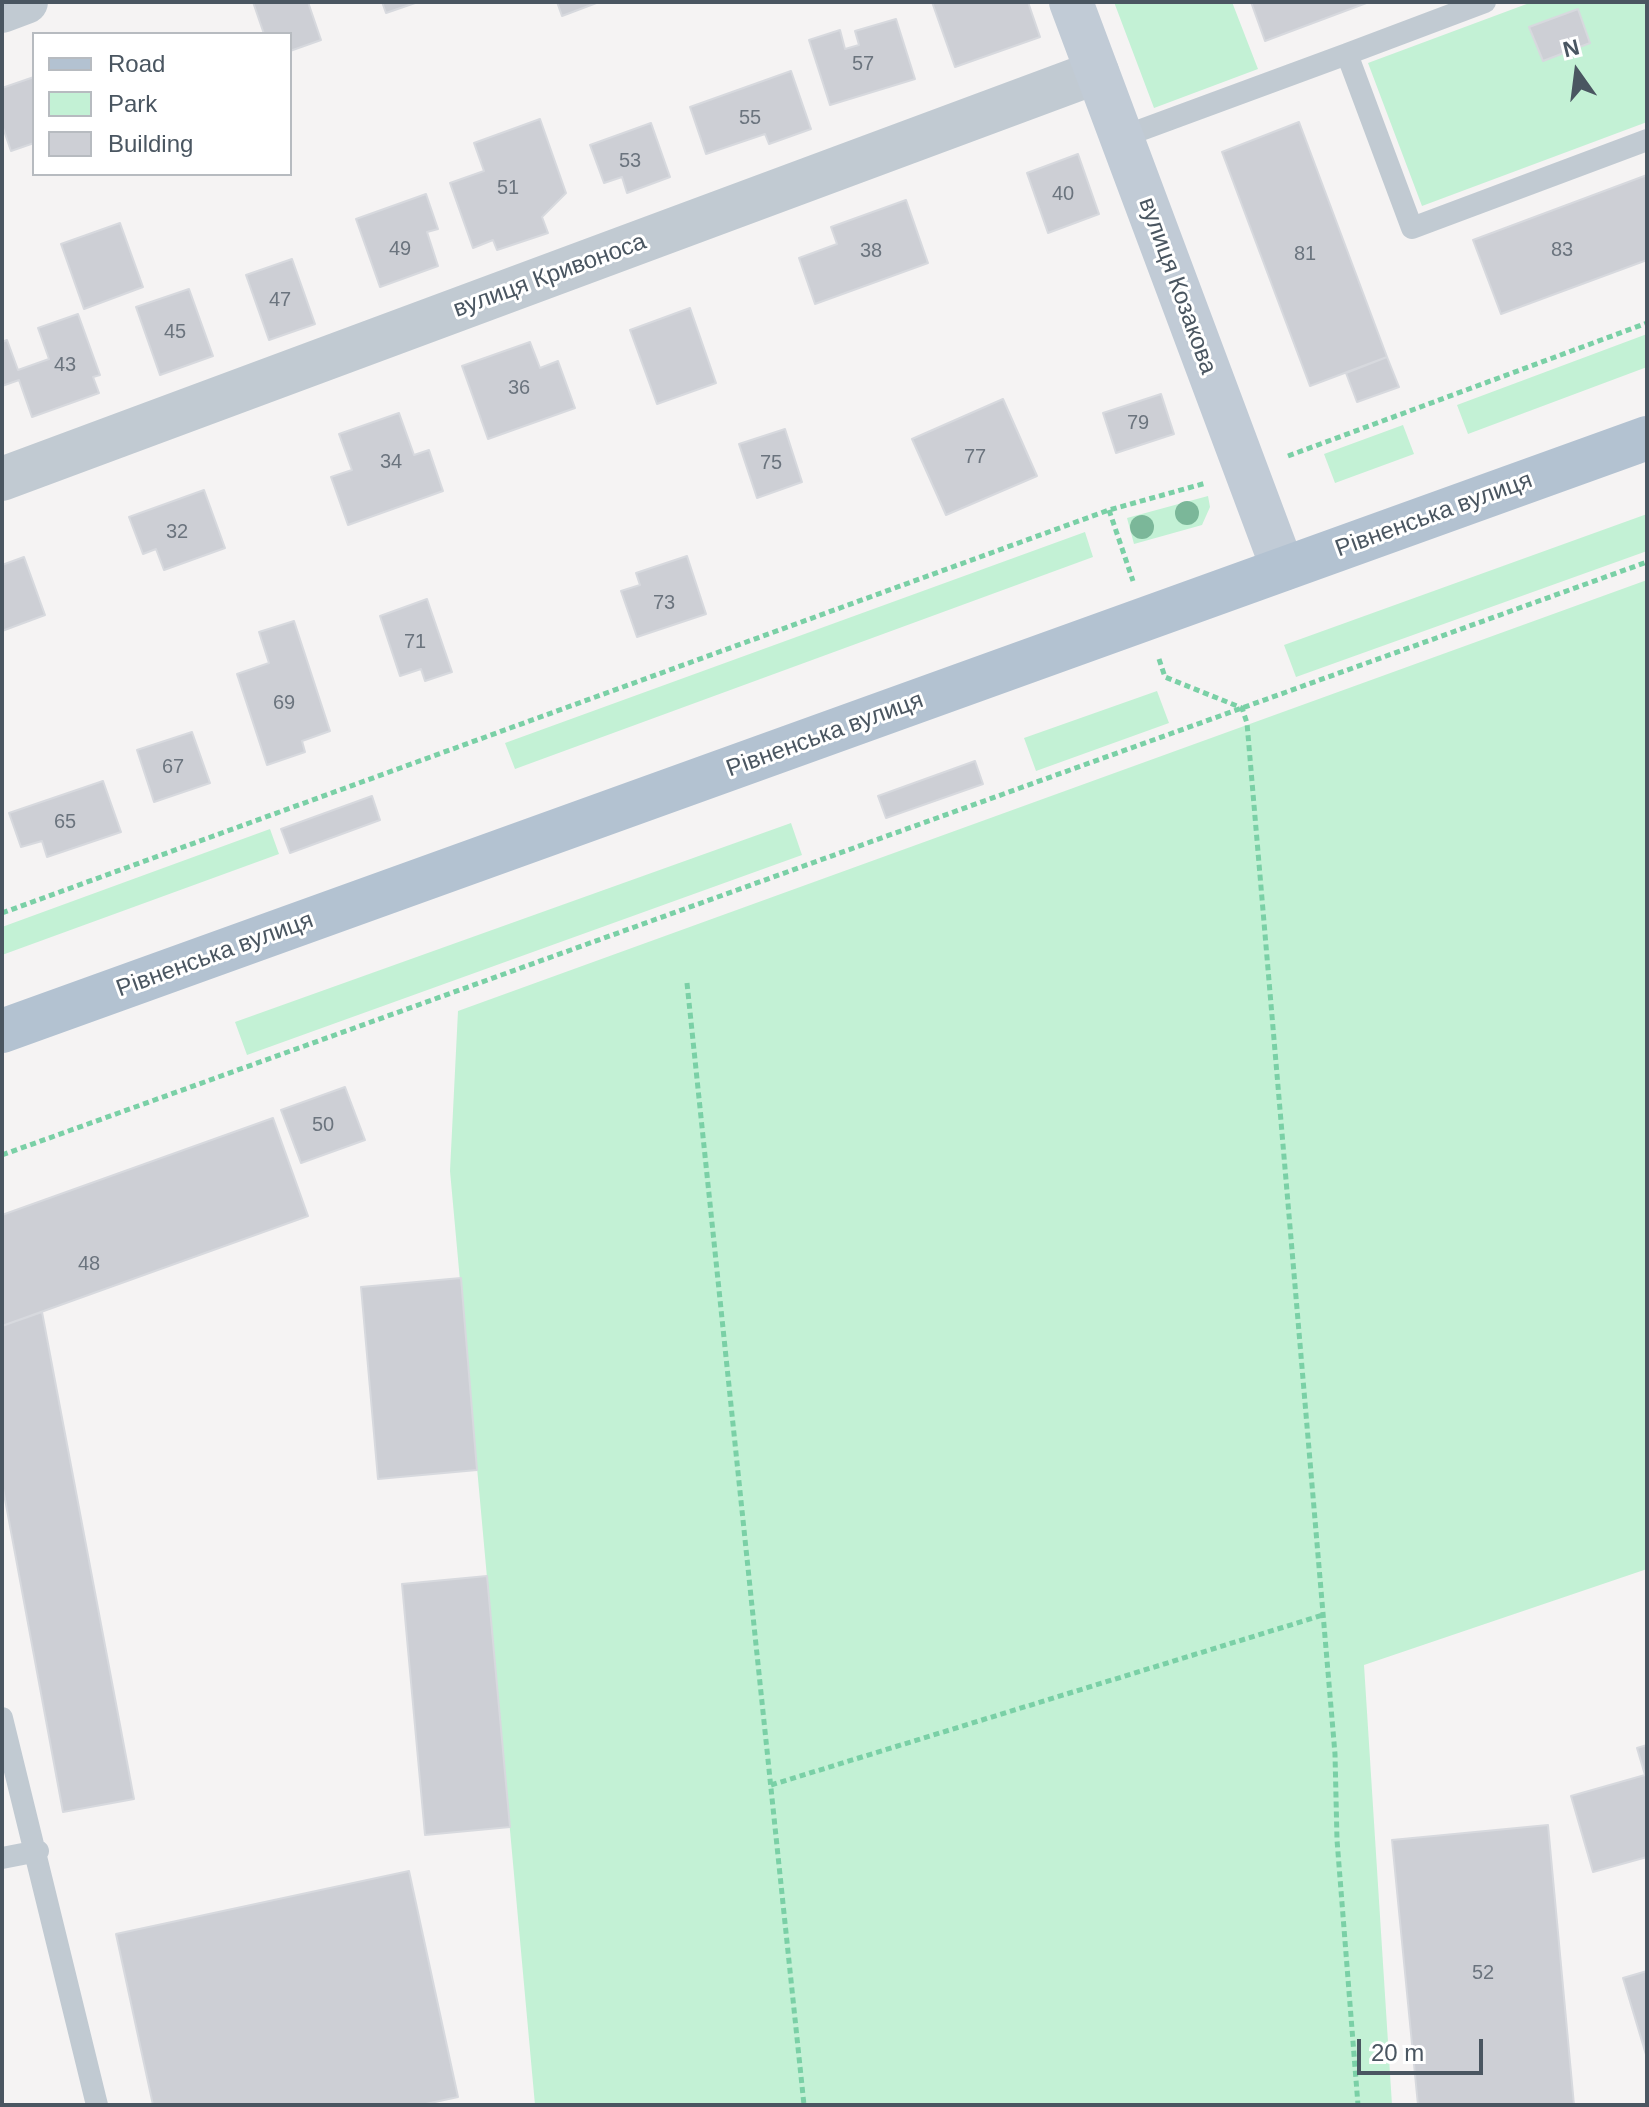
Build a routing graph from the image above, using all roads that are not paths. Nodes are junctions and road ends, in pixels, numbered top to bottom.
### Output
1 (26, 2) edge
2 (1071, 2) edge
3 (1485, 2) edge
4 (2, 11) edge
5 (1347, 54) junction
6 (1097, 72) junction
7 (1122, 137) junction
8 (1647, 140) edge
9 (1647, 438) edge
10 (2, 479) edge
11 (1283, 569) junction
12 (2, 1031) edge
13 (2, 1718) edge
14 (38, 1851) junction
15 (2, 1858) edge
16 (97, 2105) edge

1 - 4 street
2 - 6 street, вулиця Козакова
3 - 5 lane
5 - 7 lane
5 - 8 lane
6 - 7 street, вулиця Козакова
6 - 10 street, вулиця Кривоноса
7 - 11 street, вулиця Козакова
9 - 11 main road, Рівненська вулиця
11 - 12 main road, Рівненська вулиця
13 - 14 lane
14 - 15 lane
14 - 16 lane

